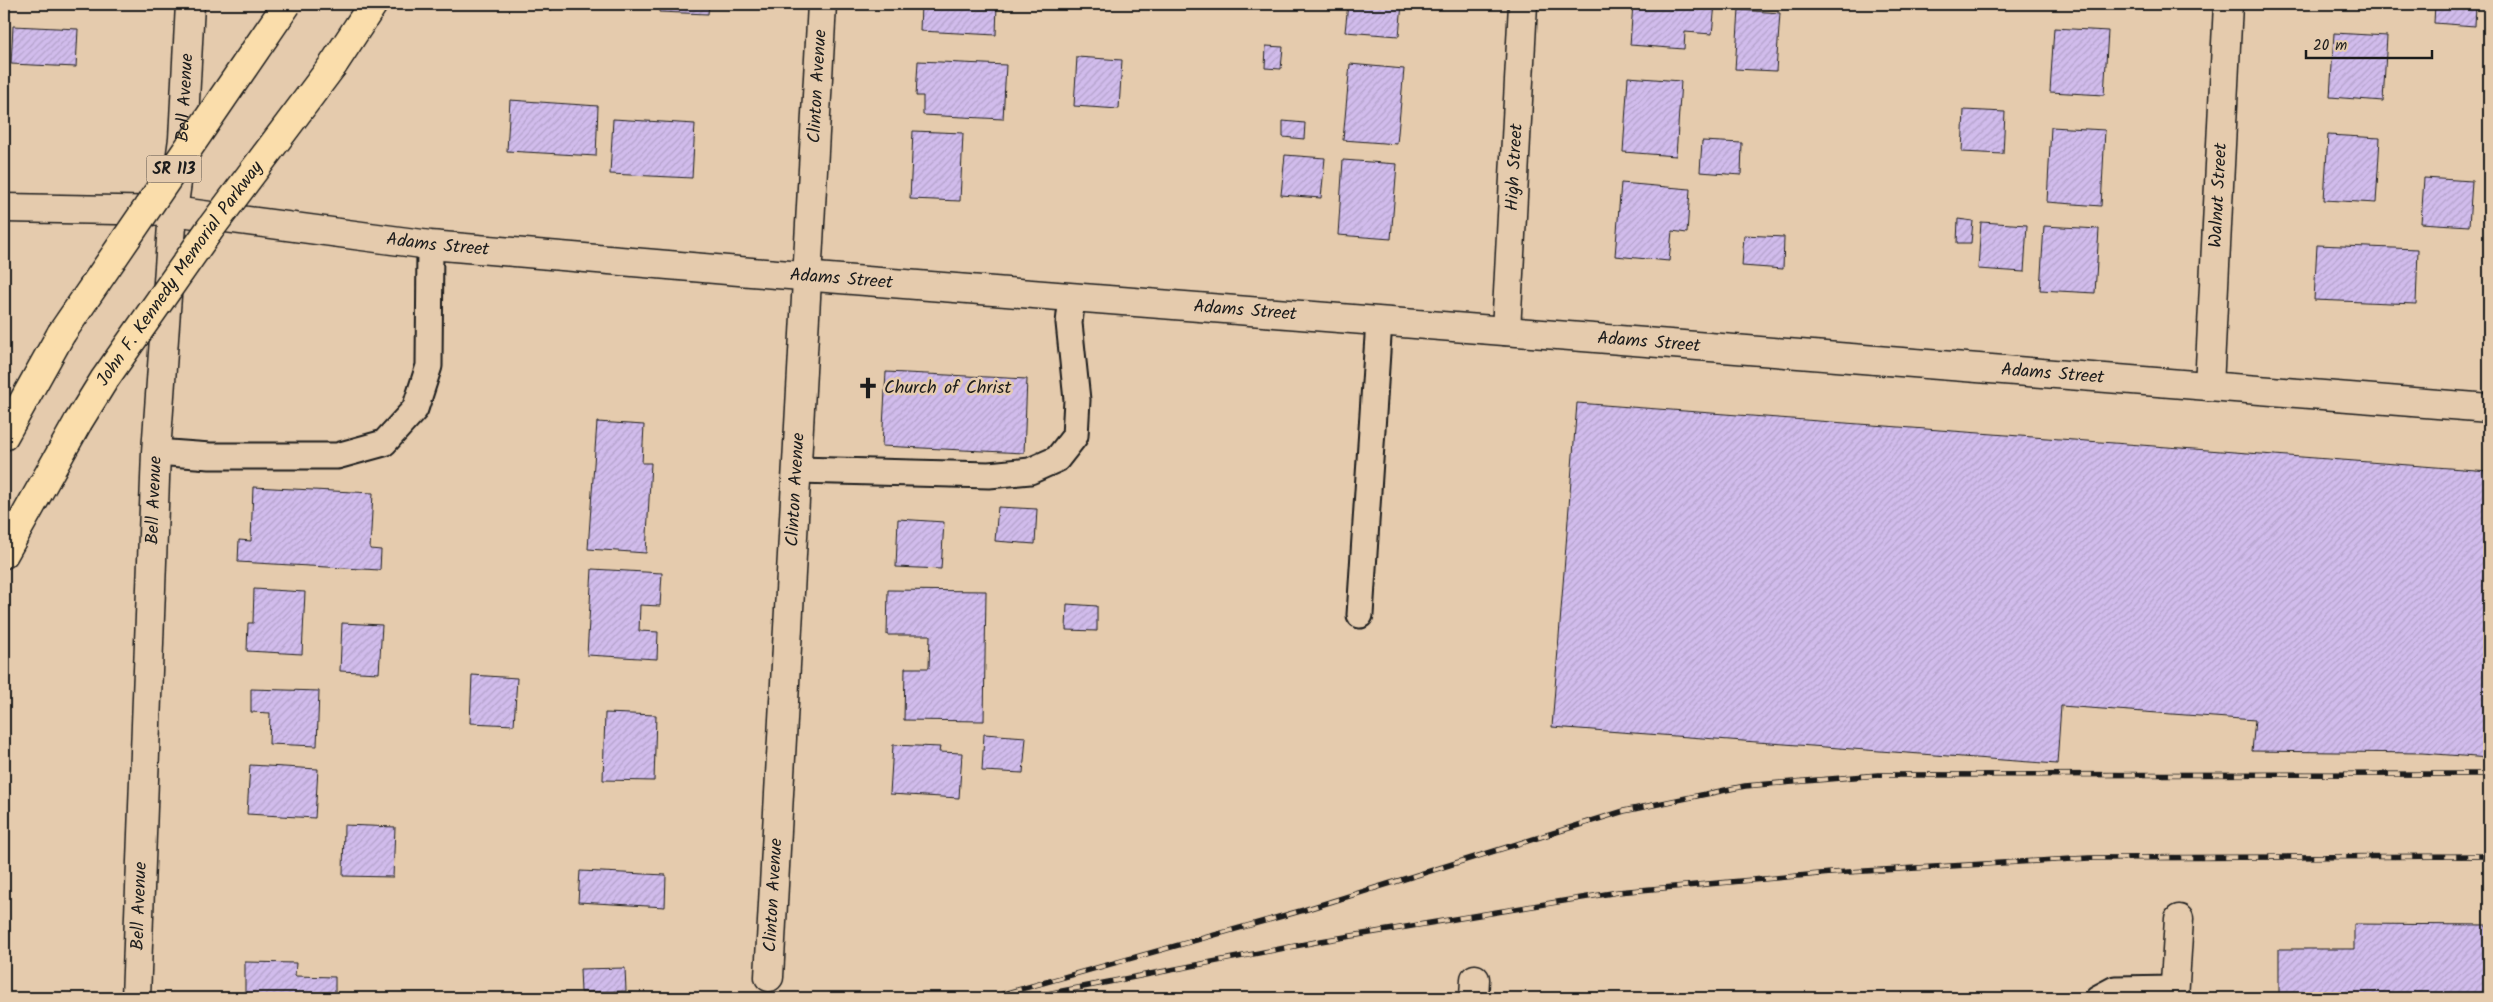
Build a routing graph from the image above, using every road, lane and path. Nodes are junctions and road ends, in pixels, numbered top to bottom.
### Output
1 (190, 4) edge
2 (287, 4) edge
3 (373, 4) edge
4 (822, 4) edge
5 (1523, 4) edge
6 (2228, 4) edge
7 (4, 208) edge
8 (174, 211) junction
9 (430, 245) junction
10 (808, 277) junction
11 (1072, 297) junction
12 (1379, 321) junction
13 (1506, 331) junction
14 (2208, 386) junction
15 (2489, 408) edge
16 (4, 436) edge
17 (156, 452) junction
18 (798, 470) junction
19 (4, 554) edge
20 (1360, 615) dead end
21 (2178, 919) dead end
22 (769, 978) dead end
23 (2175, 993) edge
24 (136, 998) edge
25 (2098, 998) edge

1 - 8 street, Bell Avenue
2 - 16 main road, SR 113, bridge
3 - 19 main road, John F. Kennedy Memorial Parkway, bridge
4 - 10 street, Clinton Avenue
5 - 13 street, High Street
6 - 14 street, Walnut Street
7 - 8 street, Adams Street
8 - 9 street, Adams Street
8 - 17 street, Bell Avenue
9 - 10 street, Adams Street
9 - 17 lane
10 - 11 street, Adams Street
10 - 18 street, Clinton Avenue
11 - 12 street, Adams Street
11 - 18 lane
12 - 13 street, Adams Street
12 - 20 lane
13 - 14 street, Adams Street
14 - 15 street, Adams Street
17 - 24 street, Bell Avenue
18 - 22 street, Clinton Avenue
21 - 23 street
23 - 25 lane

